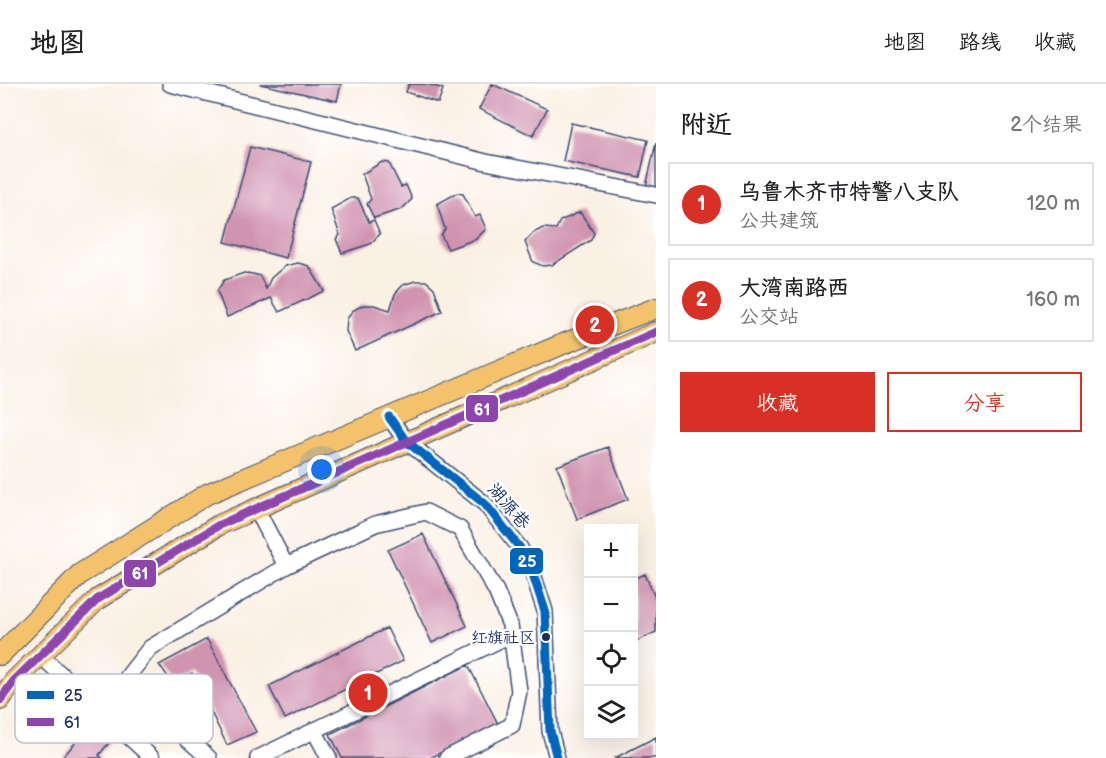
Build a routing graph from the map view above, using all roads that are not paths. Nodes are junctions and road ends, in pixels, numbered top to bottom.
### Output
1 (170, 84) edge
2 (656, 195) edge
3 (656, 308) edge
4 (656, 332) edge
5 (389, 417) junction
6 (406, 441) junction
7 (256, 508) junction
8 (286, 566) junction
9 (512, 634) junction
10 (0, 655) edge
11 (40, 656) junction
12 (21, 674) edge
13 (60, 674) edge
14 (130, 674) edge
15 (15, 680) edge
16 (0, 700) edge
17 (314, 730) junction
18 (136, 743) edge
19 (192, 743) edge
20 (152, 758) edge
21 (209, 758) edge
22 (258, 758) edge
23 (329, 758) edge
24 (447, 758) edge
25 (557, 758) edge

1 - 2 street
3 - 5 main road
4 - 6 main road
5 - 6 street, 湖源巷
5 - 10 main road
6 - 7 main road
6 - 25 street, 湖源巷
7 - 8 street
7 - 11 main road
8 - 9 street
8 - 14 street
9 - 17 street
9 - 24 street
11 - 12 main road
11 - 13 street
15 - 16 main road
17 - 22 street
17 - 23 street
18 - 20 street
19 - 21 street

